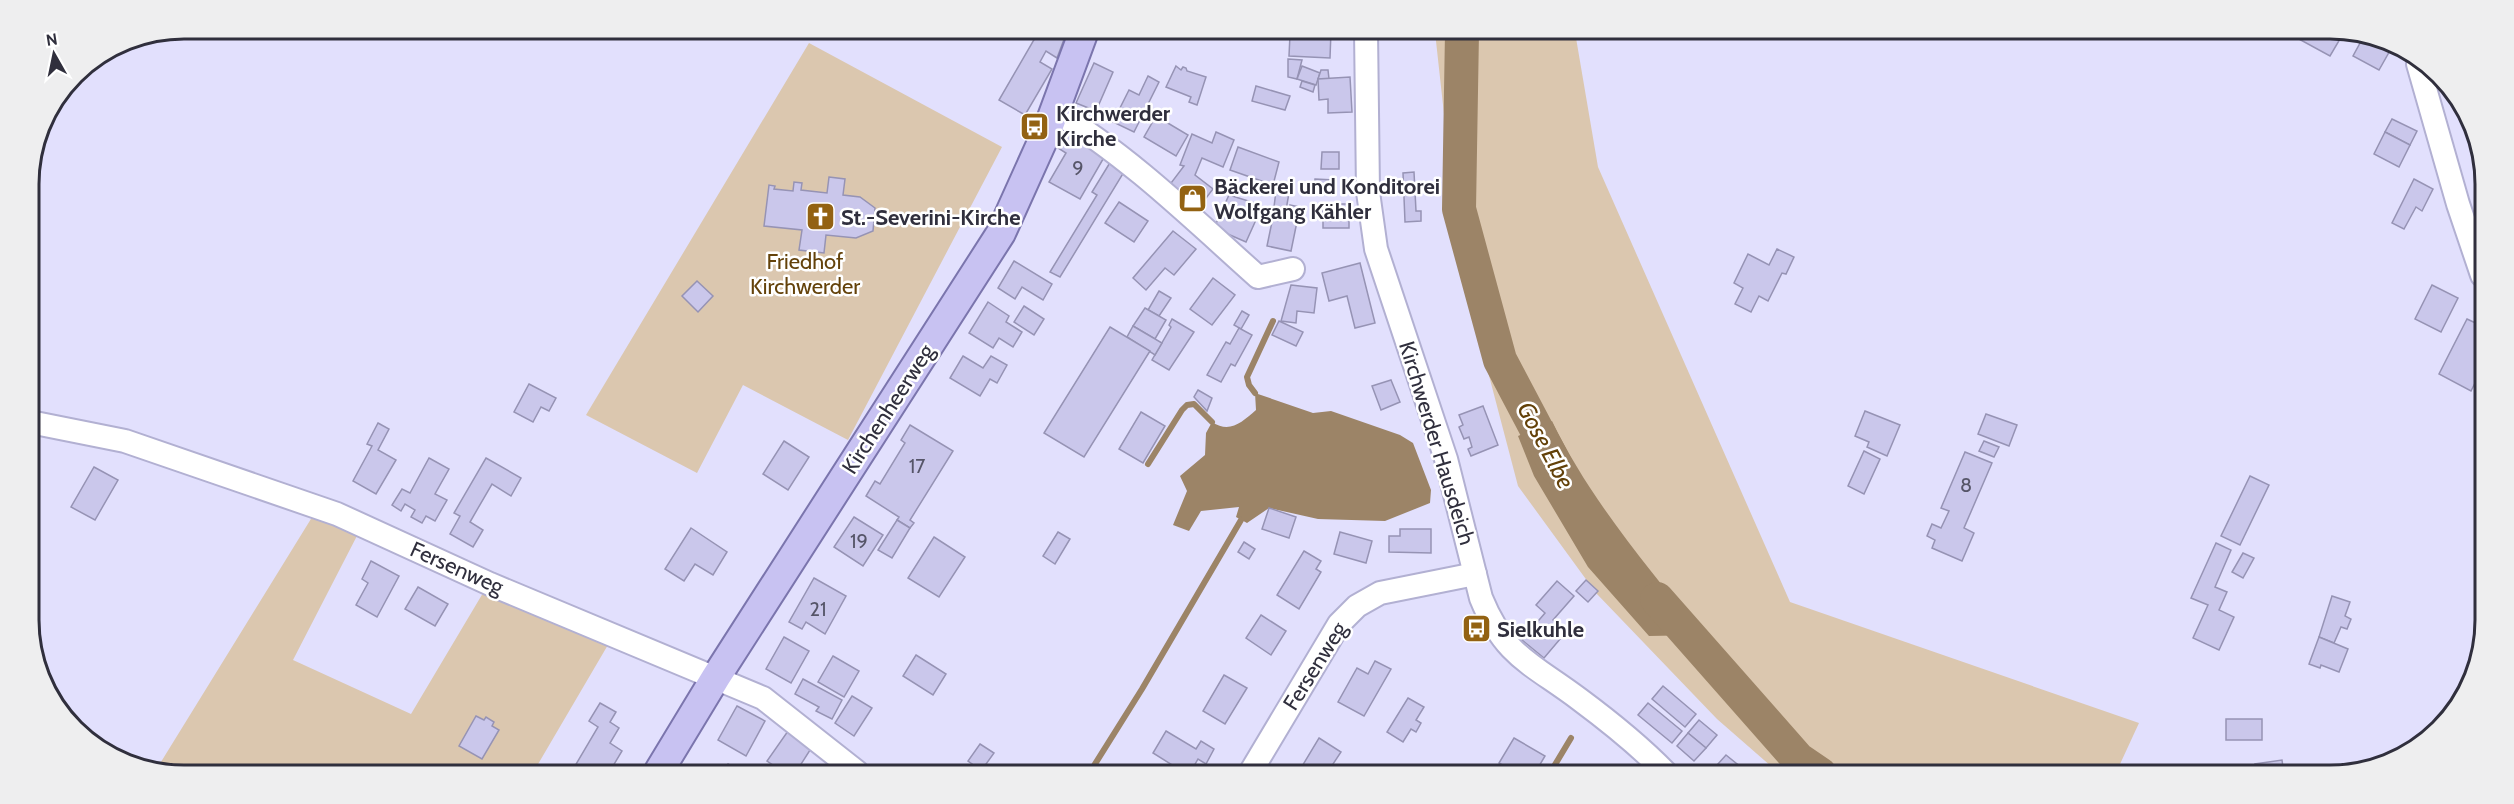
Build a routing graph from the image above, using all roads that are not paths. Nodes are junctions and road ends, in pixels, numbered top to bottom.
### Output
1 (1081, 39) edge
2 (1366, 39) edge
3 (2420, 71) edge
4 (1054, 111) junction
5 (2475, 254) edge
6 (1293, 269) dead end
7 (39, 424) edge
8 (1475, 574) junction
9 (716, 677) junction
10 (663, 765) edge
11 (848, 765) edge
12 (1255, 765) edge
13 (1658, 765) edge

1 - 4 main road, Kirchenheerweg
2 - 8 street, Kirchwerder Hausdeich
3 - 5 street
4 - 6 street
4 - 9 main road, Kirchenheerweg
7 - 9 street, Fersenweg
8 - 12 street, Fersenweg
8 - 13 street, Kirchwerder Hausdeich
9 - 10 main road, Kirchenheerweg
9 - 11 street, Fersenweg

